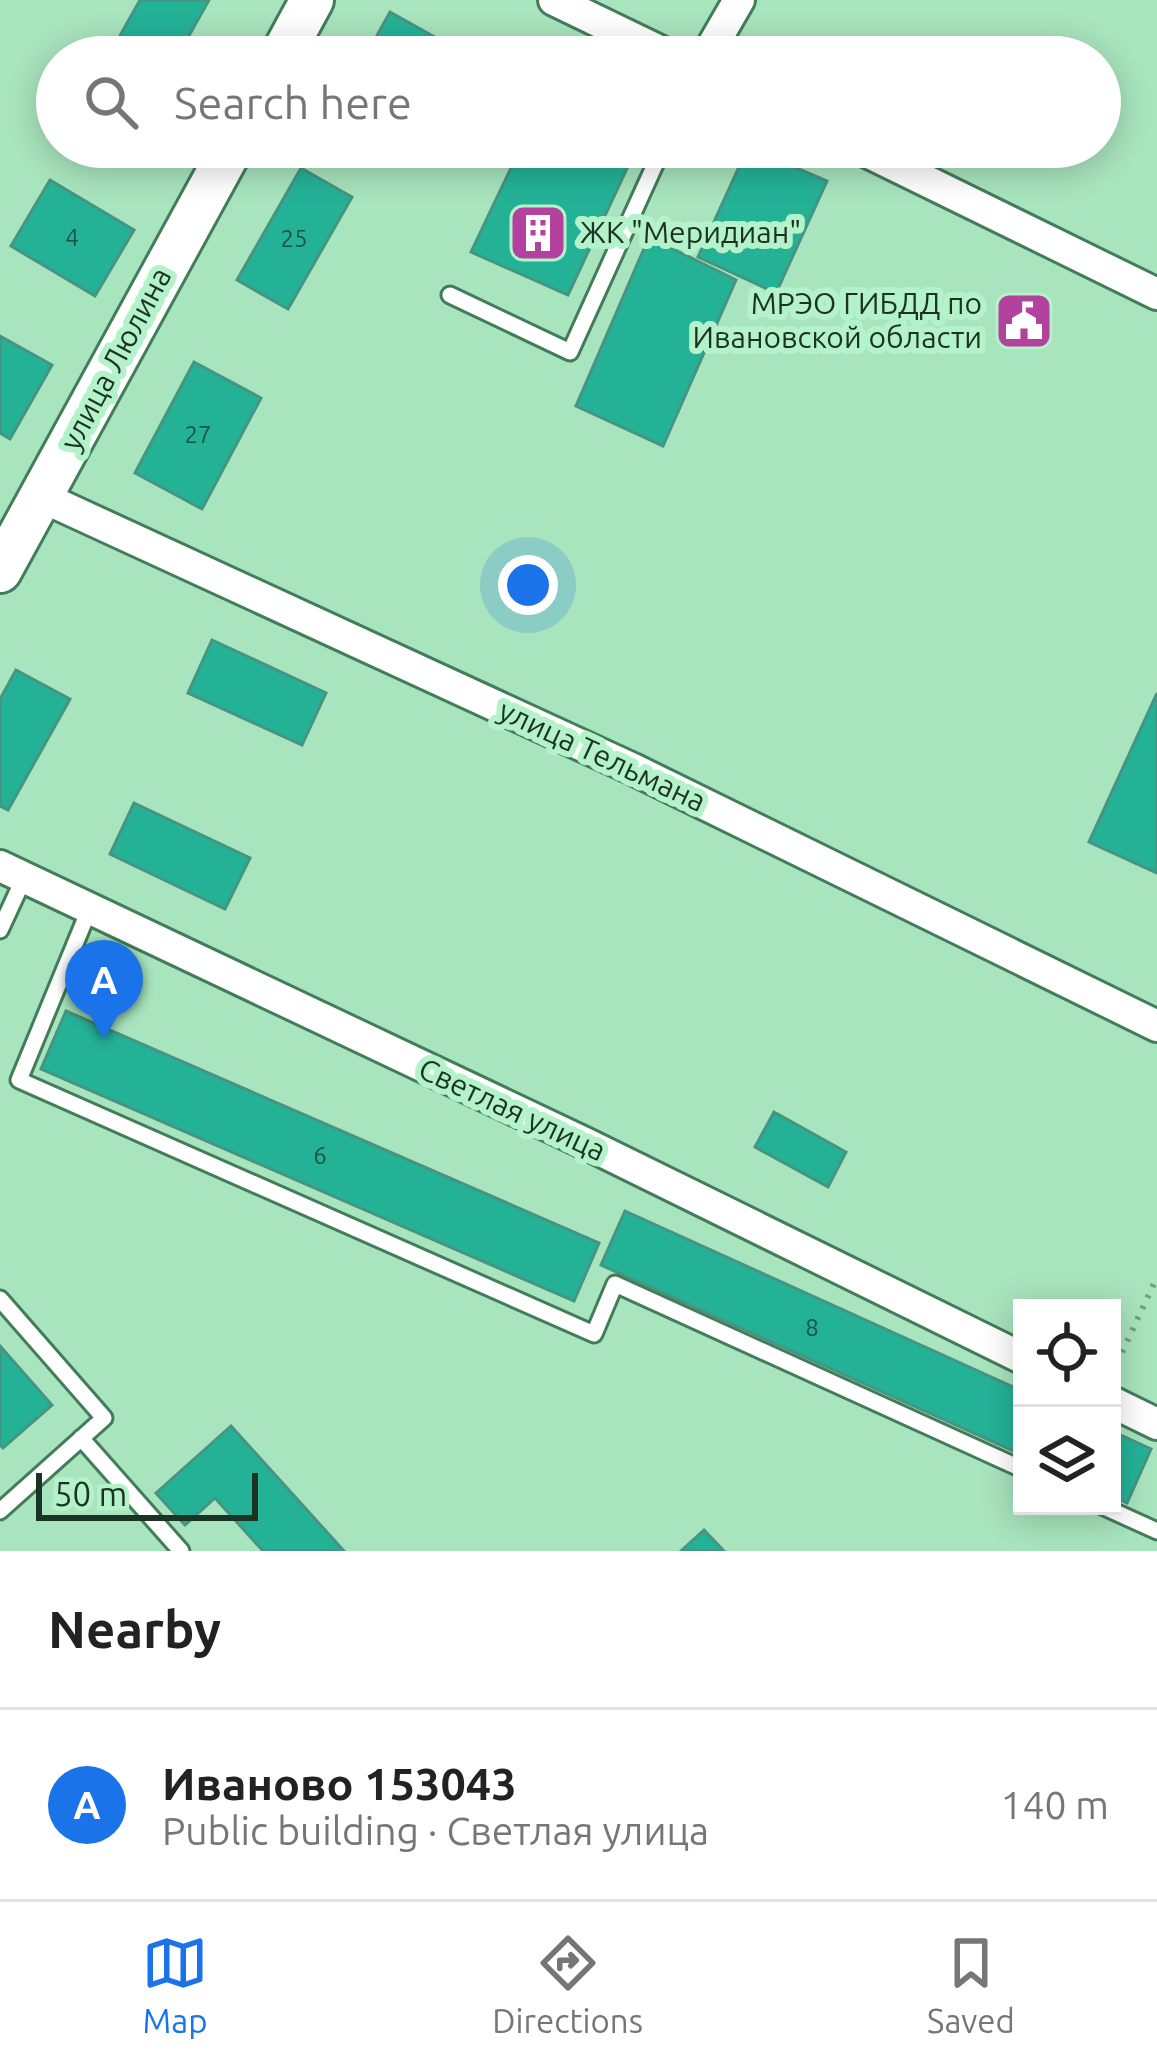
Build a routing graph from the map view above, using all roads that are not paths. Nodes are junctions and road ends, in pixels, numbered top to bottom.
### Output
1 (313, 0) edge
2 (554, 0) edge
3 (739, 0) edge
4 (293, 36) edge
5 (629, 36) edge
6 (718, 36) edge
7 (221, 168) edge
8 (653, 168) edge
9 (900, 168) edge
10 (1157, 294) edge
11 (450, 295) dead end
12 (42, 497) junction
13 (0, 571) edge
14 (12, 872) edge
15 (89, 910) junction
16 (0, 930) edge
17 (1157, 1026) edge
18 (0, 1299) edge
19 (1013, 1354) edge
20 (1121, 1406) edge
21 (1157, 1424) edge
22 (81, 1438) junction
23 (1013, 1465) edge
24 (0, 1510) edge
25 (1121, 1515) edge
26 (1157, 1531) edge
27 (181, 1551) edge

1 - 4 main road
2 - 5 street
3 - 6 street
7 - 12 main road, улица Люлина
8 - 11 lane
9 - 10 street
12 - 13 main road, улица Люлина
12 - 17 street, улица Тельмана
14 - 15 street, Светлая улица
14 - 16 lane
15 - 19 street, Светлая улица
15 - 23 lane
18 - 22 lane
20 - 21 street
22 - 24 lane
22 - 27 lane
25 - 26 lane

